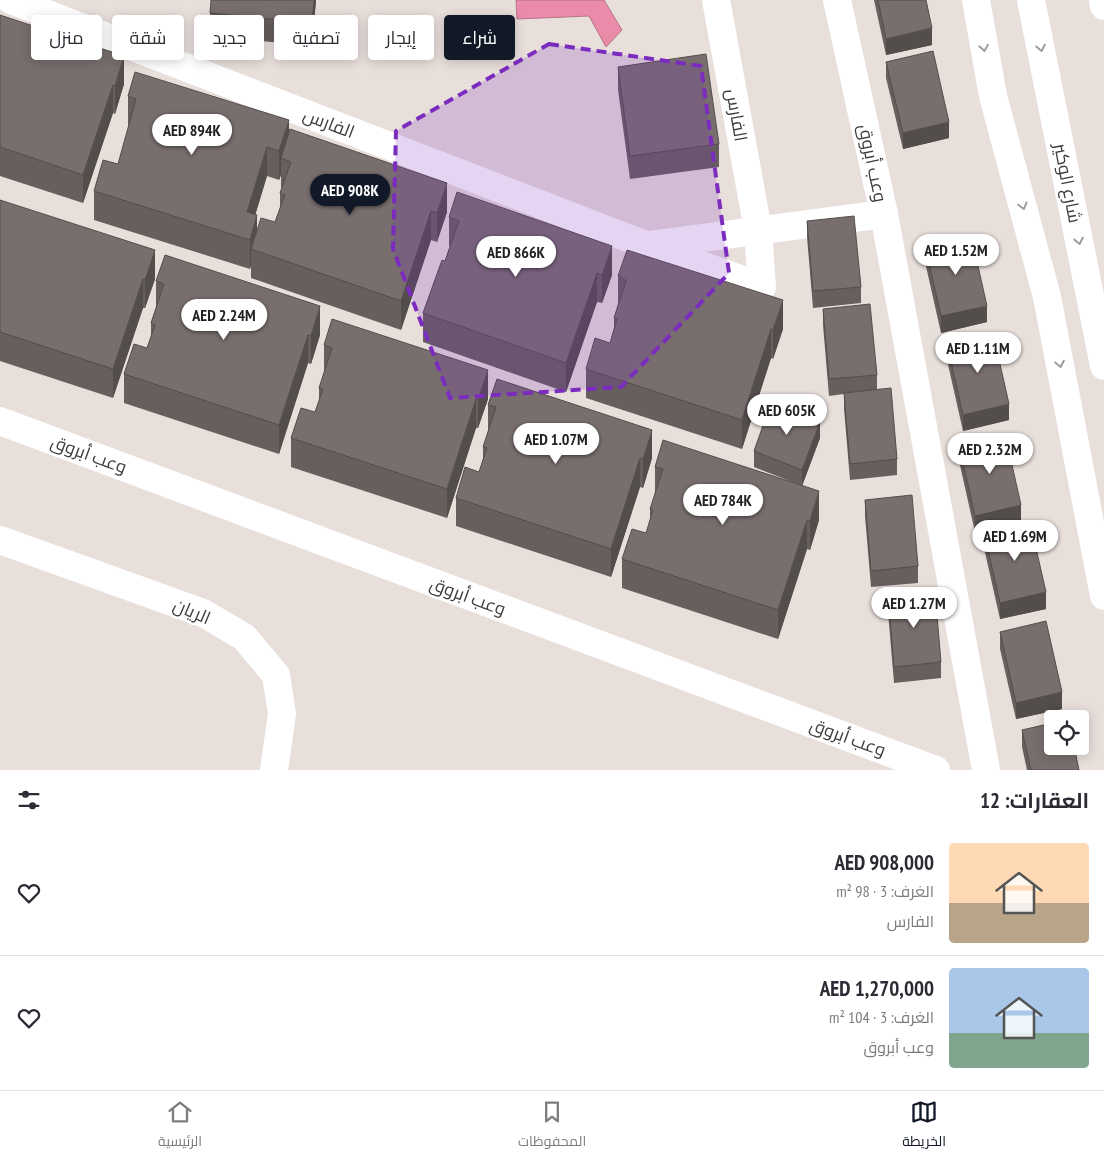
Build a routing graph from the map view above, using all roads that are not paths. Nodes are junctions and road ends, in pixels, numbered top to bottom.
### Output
1 (11, 0) edge
2 (716, 0) edge
3 (837, 0) edge
4 (976, 0) edge
5 (1031, 0) edge
6 (1103, 0) edge
7 (1104, 6) edge
8 (884, 214) junction
9 (758, 230) junction
10 (646, 245) junction
11 (1104, 366) edge
12 (0, 421) edge
13 (0, 540) edge
14 (1104, 596) edge
15 (274, 770) edge
16 (936, 770) edge
17 (986, 770) edge

1 - 10 street, الفارس
2 - 9 street, الفارس
3 - 8 street, وعب أبروق
4 -> 14 street
5 -> 11 street, شارع الوكير
6 - 7 street
8 - 9 street, الفارس
8 - 17 street, وعب أبروق
9 - 10 street, الفارس
9 - 10 street, الفارس
12 - 16 street, وعب أبروق
13 - 15 street, الريان

